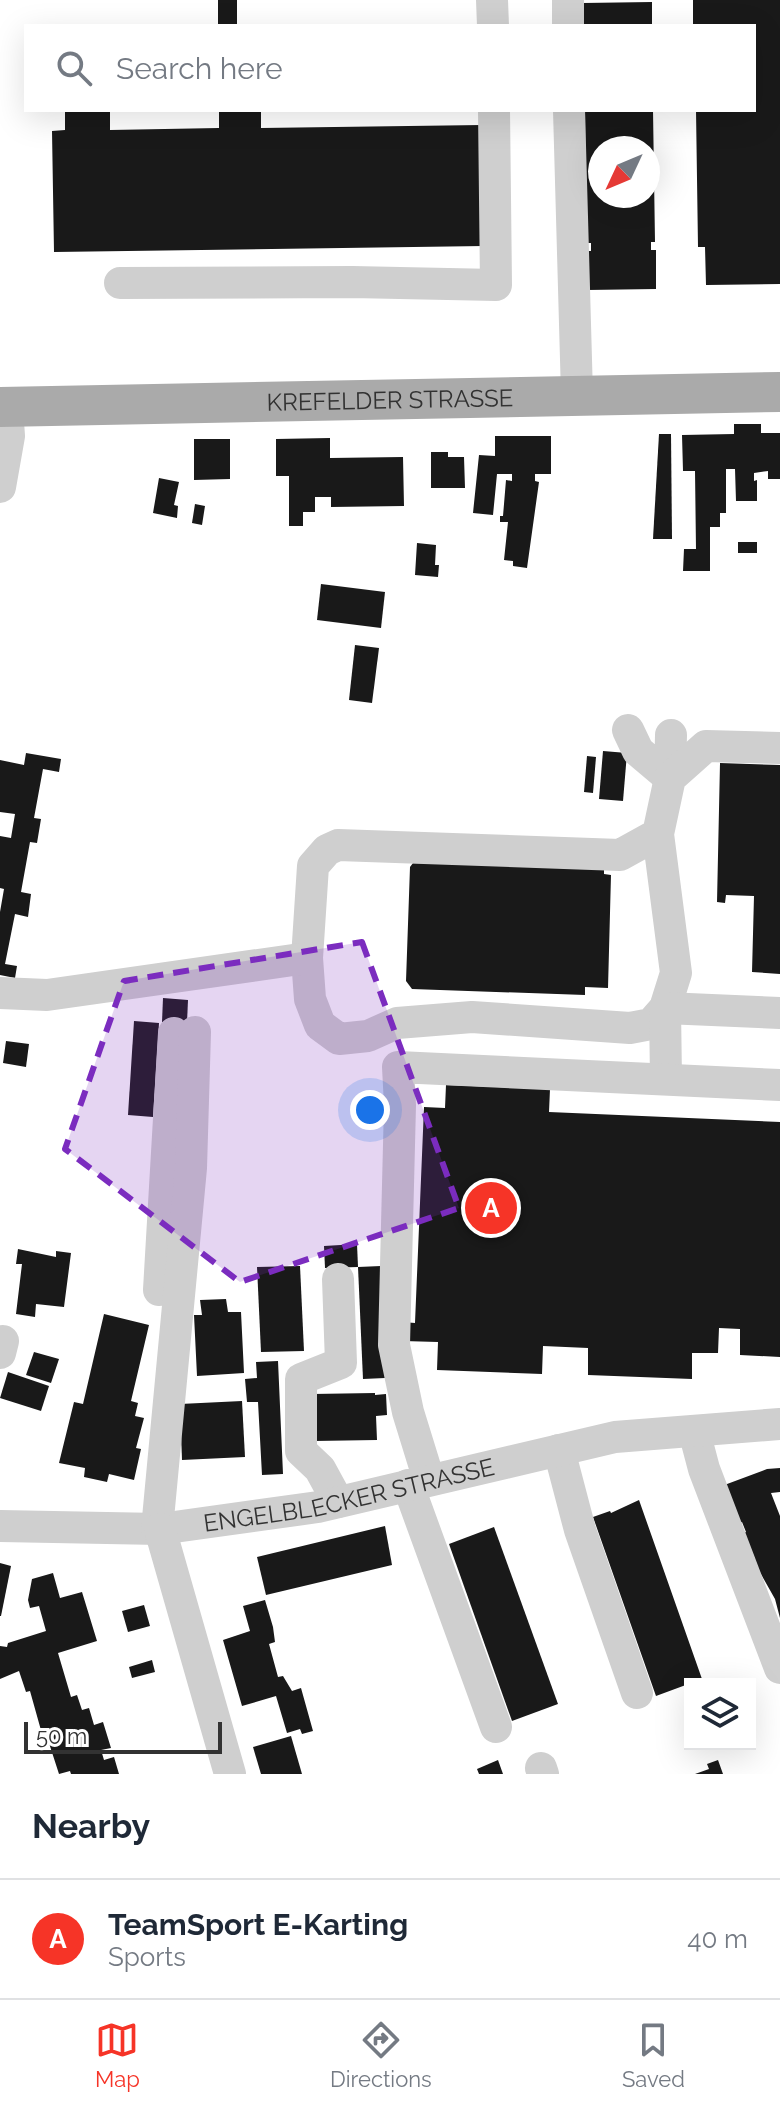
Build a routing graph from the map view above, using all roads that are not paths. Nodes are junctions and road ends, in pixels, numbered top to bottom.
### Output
1 (492, 0) edge
2 (568, 0) edge
3 (493, 24) edge
4 (568, 24) edge
5 (494, 112) edge
6 (569, 112) edge
7 (120, 283) dead end
8 (780, 392) edge
9 (577, 395) junction
10 (3, 407) edge
11 (0, 487) edge
12 (628, 730) dead end
13 (671, 735) dead end
14 (780, 748) edge
15 (670, 778) junction
16 (658, 834) junction
17 (307, 958) junction
18 (0, 993) edge
19 (665, 1008) junction
20 (780, 1013) edge
21 (185, 1032) dead end
22 (666, 1079) junction
23 (780, 1085) edge
24 (338, 1279) dead end
25 (780, 1424) edge
26 (694, 1431) junction
27 (559, 1450) junction
28 (418, 1483) junction
29 (338, 1502) junction
30 (0, 1526) edge
31 (154, 1529) junction
32 (780, 1668) edge
33 (637, 1693) dead end
34 (496, 1727) dead end
35 (230, 1774) edge

1 - 3 street
2 - 4 street
5 - 7 street
6 - 9 street
8 - 9 main road, KREFELDER STRASSE
9 - 10 main road, KREFELDER STRASSE
10 - 11 street
12 - 15 street
13 - 15 street
14 - 15 street
15 - 16 street
16 - 17 street
16 - 19 street
17 - 18 street
17 - 19 street
19 - 20 street
19 - 22 street
21 - 31 street
22 - 23 street
22 - 28 street
24 - 29 street
25 - 26 street, ENGELBLECKER STRASSE
26 - 27 street, ENGELBLECKER STRASSE
26 - 32 street
27 - 28 street, ENGELBLECKER STRASSE
27 - 33 street
28 - 29 street, ENGELBLECKER STRASSE
28 - 34 street
29 - 31 street, ENGELBLECKER STRASSE
30 - 31 street, ENGELBLECKER STRASSE
31 - 35 street

